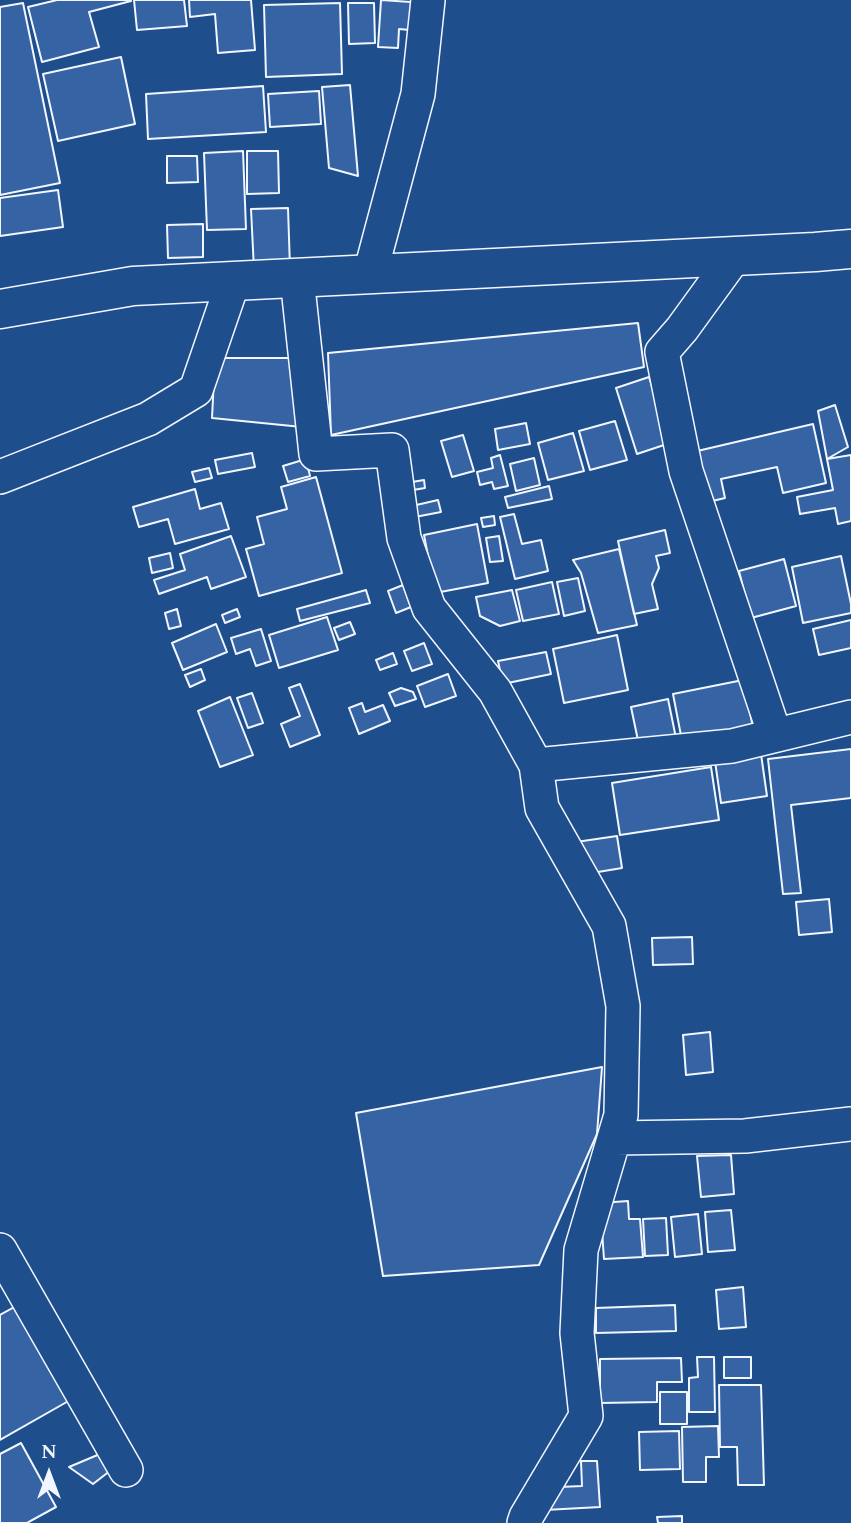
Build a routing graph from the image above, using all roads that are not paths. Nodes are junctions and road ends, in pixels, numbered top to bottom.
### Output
1 (428, 0) edge
2 (851, 248) edge
3 (735, 256) junction
4 (370, 274) junction
5 (298, 278) junction
6 (233, 282) junction
7 (0, 309) edge
8 (0, 477) edge
9 (851, 716) edge
10 (775, 735) junction
11 (536, 765) junction
12 (851, 1124) edge
13 (615, 1138) junction
14 (0, 1250) edge
15 (10, 1294) edge
16 (127, 1470) dead end
17 (524, 1523) edge

1 - 4 street
2 - 3 main road
3 - 4 main road
3 - 10 street
4 - 5 main road
5 - 6 main road
5 - 11 street
6 - 7 main road
6 - 8 street
9 - 10 street
10 - 11 street
11 - 13 street
12 - 13 street
13 - 17 street
14 - 15 street
15 - 16 street

